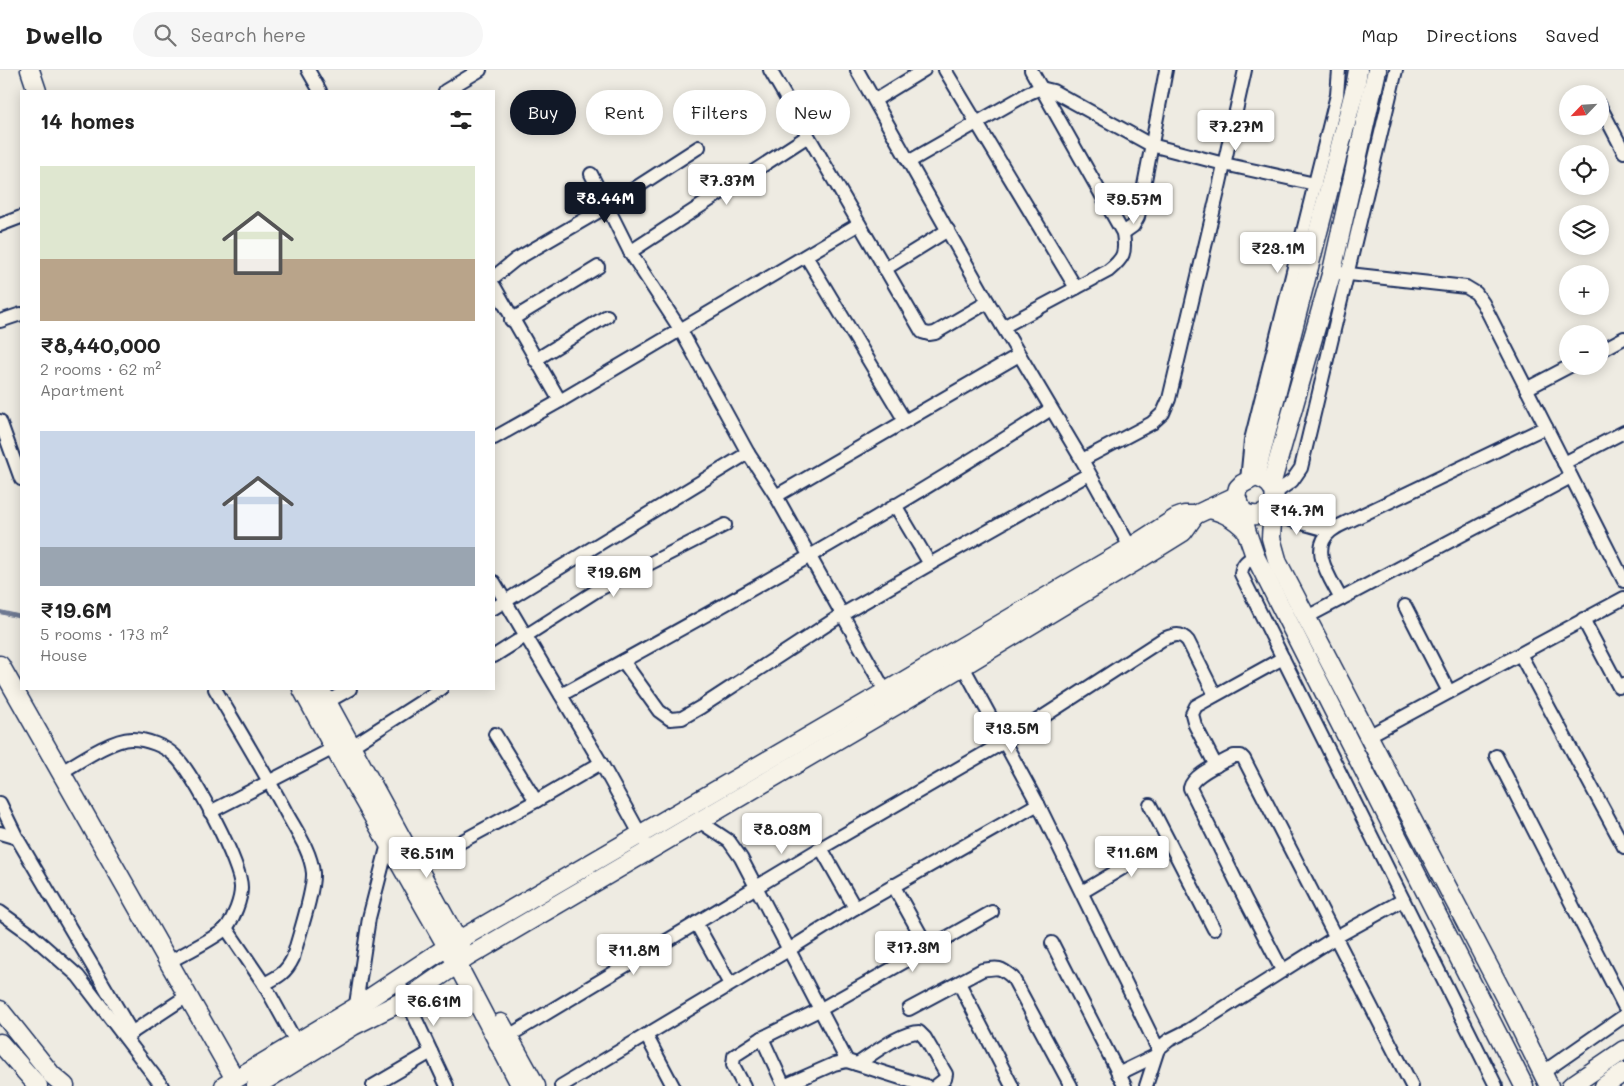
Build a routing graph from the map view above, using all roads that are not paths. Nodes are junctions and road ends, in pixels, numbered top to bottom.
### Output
1 (30, 70) edge
2 (308, 70) edge
3 (480, 70) edge
4 (770, 70) edge
5 (857, 70) edge
6 (924, 70) edge
7 (946, 70) edge
8 (1030, 70) edge
9 (1166, 70) edge
10 (1245, 70) edge
11 (1339, 70) edge
12 (1358, 70) edge
13 (1377, 70) edge
14 (1396, 70) edge
15 (1041, 88) junction
16 (37, 90) edge
17 (319, 90) edge
18 (447, 90) edge
19 (874, 100) junction
20 (976, 123) junction
21 (1609, 123) edge
22 (808, 136) junction
23 (1151, 145) junction
24 (699, 147) dead end
25 (1624, 152) edge
26 (910, 161) junction
27 (1224, 164) junction
28 (591, 174) dead end
29 (1315, 184) junction
30 (606, 207) junction
31 (20, 217) edge
32 (859, 224) junction
33 (0, 225) edge
34 (948, 230) junction
35 (1123, 233) junction
36 (630, 252) junction
37 (806, 256) junction
38 (598, 267) dead end
39 (885, 269) junction
40 (1340, 273) junction
41 (495, 276) edge
42 (495, 288) edge
43 (1076, 288) junction
44 (988, 302) junction
45 (20, 314) edge
46 (607, 316) dead end
47 (512, 320) junction
48 (0, 321) edge
49 (1003, 327) junction
50 (680, 329) junction
51 (1624, 338) edge
52 (1609, 346) edge
53 (1019, 355) junction
54 (535, 360) junction
55 (1559, 372) edge
56 (1526, 389) junction
57 (560, 401) junction
58 (1052, 409) junction
59 (0, 421) edge
60 (904, 421) junction
61 (1546, 427) junction
62 (1624, 432) edge
63 (495, 437) edge
64 (748, 453) junction
65 (1082, 460) junction
66 (1564, 463) junction
67 (1089, 474) junction
68 (20, 476) edge
69 (1572, 477) junction
70 (1251, 479) junction
71 (776, 496) junction
72 (1273, 500) junction
73 (1240, 504) junction
74 (895, 506) junction
75 (1202, 512) junction
76 (725, 525) dead end
77 (1246, 530) junction
78 (1330, 531) junction
79 (1134, 553) junction
80 (810, 556) junction
81 (1255, 556) junction
82 (930, 564) junction
83 (1624, 581) edge
84 (495, 587) edge
85 (1341, 598) junction
86 (1624, 598) edge
87 (499, 605) edge
88 (1405, 606) dead end
89 (842, 614) junction
90 (1307, 617) junction
91 (1583, 619) junction
92 (526, 636) junction
93 (954, 650) junction
94 (1520, 654) junction
95 (495, 655) edge
96 (1283, 658) junction
97 (623, 661) junction
98 (0, 666) edge
99 (962, 666) junction
100 (17, 688) edge
101 (216, 690) edge
102 (304, 690) edge
103 (347, 690) edge
104 (439, 690) edge
105 (1622, 690) edge
106 (1449, 692) junction
107 (562, 695) junction
108 (1215, 695) junction
109 (889, 699) junction
110 (320, 700) edge
111 (495, 734) dead end
112 (1368, 736) junction
113 (1004, 742) junction
114 (352, 746) junction
115 (334, 748) junction
116 (1496, 756) dead end
117 (601, 763) junction
118 (1216, 766) junction
119 (60, 773) junction
120 (270, 781) junction
121 (536, 801) junction
122 (0, 803) edge
123 (1038, 804) junction
124 (1150, 805) dead end
125 (210, 812) junction
126 (699, 821) junction
127 (394, 823) junction
128 (0, 833) edge
129 (640, 835) junction
130 (17, 838) junction
131 (1168, 841) junction
132 (389, 843) junction
133 (1624, 847) edge
134 (821, 848) junction
135 (650, 850) junction
136 (411, 869) junction
137 (893, 885) junction
138 (757, 886) junction
139 (1082, 892) junction
140 (1403, 900) junction
141 (855, 908) junction
142 (0, 912) edge
143 (992, 912) dead end
144 (696, 923) junction
145 (226, 928) junction
146 (1214, 928) dead end
147 (1336, 937) junction
148 (1052, 943) dead end
149 (453, 944) junction
150 (928, 948) junction
151 (790, 949) junction
152 (462, 961) junction
153 (169, 962) junction
154 (1282, 970) junction
155 (397, 979) junction
156 (959, 983) junction
157 (264, 984) junction
158 (730, 984) junction
159 (187, 996) junction
160 (407, 999) junction
161 (356, 1006) junction
162 (1624, 1006) edge
163 (821, 1009) junction
164 (909, 1009) dead end
165 (0, 1010) edge
166 (1624, 1016) edge
167 (354, 1026) junction
168 (129, 1035) junction
169 (646, 1035) junction
170 (762, 1038) junction
171 (503, 1039) junction
172 (296, 1042) junction
173 (0, 1043) edge
174 (1624, 1050) edge
175 (431, 1052) junction
176 (1157, 1052) junction
177 (852, 1062) junction
178 (1624, 1072) edge
179 (1118, 1074) junction
180 (1546, 1079) edge
181 (232, 1084) edge
182 (38, 1086) edge
183 (65, 1086) edge
184 (162, 1086) edge
185 (256, 1086) edge
186 (373, 1086) edge
187 (447, 1086) edge
188 (521, 1086) edge
189 (536, 1086) edge
190 (561, 1086) edge
191 (673, 1086) edge
192 (744, 1086) edge
193 (784, 1086) edge
194 (926, 1086) edge
195 (936, 1086) edge
196 (1012, 1086) edge
197 (1071, 1086) edge
198 (1125, 1086) edge
199 (1146, 1086) edge
200 (1412, 1086) edge
201 (1496, 1086) edge
202 (1523, 1086) edge
203 (1571, 1086) edge
204 (1604, 1086) edge

1 - 16 street
2 - 17 street
3 - 18 street
4 - 22 street
5 - 19 street
6 - 19 street
7 - 20 street
8 - 15 street
9 - 23 street
10 - 27 street
11 - 29 street
12 - 70 street
13 - 40 street
14 - 40 street
15 - 20 street
15 - 23 street
15 - 35 street
19 - 26 street
20 - 26 street
20 - 43 street
21 - 25 street
22 - 32 street
22 - 36 street
23 - 27 street
23 - 35 street
24 - 30 street
26 - 34 street
27 - 29 street
27 - 65 street
28 - 30 street
29 - 70 street
30 - 36 street
30 - 41 street
31 - 33 street
32 - 37 street
32 - 39 street
34 - 39 street
34 - 44 street
35 - 43 street
36 - 50 street
37 - 50 street
37 - 60 street
38 - 47 street
39 - 44 street
40 - 56 street
40 - 72 street
40 - 72 street
42 - 47 street
43 - 49 street
44 - 49 street
45 - 48 street
46 - 54 street
47 - 54 street
49 - 53 street
50 - 57 street
50 - 64 street
51 - 52 street
53 - 58 street
53 - 60 street
54 - 57 street
55 - 56 street
56 - 61 street
57 - 63 street
58 - 65 street
58 - 74 street
59 - 68 street
60 - 71 street
61 - 66 street
61 - 78 street
62 - 66 street
64 - 71 street
64 - 87 street
65 - 67 street
66 - 69 street
67 - 79 street
67 - 82 street
69 - 83 street
69 - 85 street
70 - 72 street
70 - 73 street
71 - 80 street
72 - 73 street
72 - 78 street
72 - 90 street
73 - 75 street
73 - 77 street
74 - 80 street
74 - 82 street
75 - 77 street
75 - 79 street
76 - 92 street
77 - 81 street
78 - 85 street
79 - 93 street
79 - 99 street
80 - 89 street
80 - 97 street
81 - 96 street
81 - 202 street
82 - 89 street
84 - 87 street
85 - 90 street
86 - 91 street
87 - 92 street
88 - 106 street
89 - 97 street
89 - 109 street
90 - 112 street
91 - 94 street
91 - 105 street
92 - 95 street
92 - 107 street
93 - 99 street
93 - 109 street
94 - 106 street
94 - 133 street
96 - 108 street
96 - 140 street
97 - 107 street
98 - 100 street
99 - 109 street
99 - 113 street
100 - 119 street
101 - 120 street
102 - 110 street
103 - 110 street
104 - 114 street
106 - 112 street
107 - 117 street
108 - 113 street
108 - 118 street
109 - 126 street
109 - 129 street
110 - 114 street
110 - 115 street
111 - 121 street
112 - 180 street
113 - 123 street
113 - 134 street
114 - 115 street
114 - 127 street
115 - 120 street
115 - 132 street
116 - 162 street
117 - 121 street
117 - 129 street
118 - 147 street
118 - 154 street
119 - 125 street
119 - 153 street
120 - 125 street
120 - 157 street
121 - 136 street
122 - 130 street
123 - 137 street
123 - 139 street
124 - 131 street
125 - 145 street
126 - 135 street
126 - 138 street
127 - 132 street
127 - 136 street
128 - 130 street
129 - 135 street
129 - 149 street
130 - 168 street
131 - 139 street
131 - 146 street
132 - 136 street
132 - 161 street
134 - 138 street
134 - 141 street
135 - 152 street
136 - 149 street
137 - 141 street
137 - 150 street
138 - 144 street
138 - 151 street
139 - 176 street
140 - 147 street
140 - 201 street
141 - 151 street
142 - 168 street
143 - 150 street
144 - 158 street
144 - 171 street
145 - 153 street
145 - 157 street
147 - 154 street
147 - 200 street
148 - 179 street
149 - 152 street
149 - 155 street
150 - 163 street
151 - 158 street
151 - 163 street
152 - 160 street
152 - 171 street
153 - 159 street
154 - 176 street
155 - 160 street
155 - 161 street
156 - 164 street
156 - 196 street
156 - 197 street
157 - 172 street
158 - 169 street
159 - 168 street
159 - 181 street
160 - 167 street
160 - 175 street
161 - 167 street
161 - 172 street
163 - 170 street
163 - 177 street
165 - 183 street
166 - 180 street
167 - 185 street
168 - 184 street
169 - 190 street
169 - 191 street
170 - 192 street
170 - 193 street
171 - 188 street
171 - 189 street
172 - 181 street
173 - 182 street
174 - 203 street
175 - 186 street
175 - 187 street
176 - 179 street
176 - 199 street
177 - 193 street
177 - 194 street
177 - 195 street
178 - 204 street
179 - 198 street
180 - 202 street

